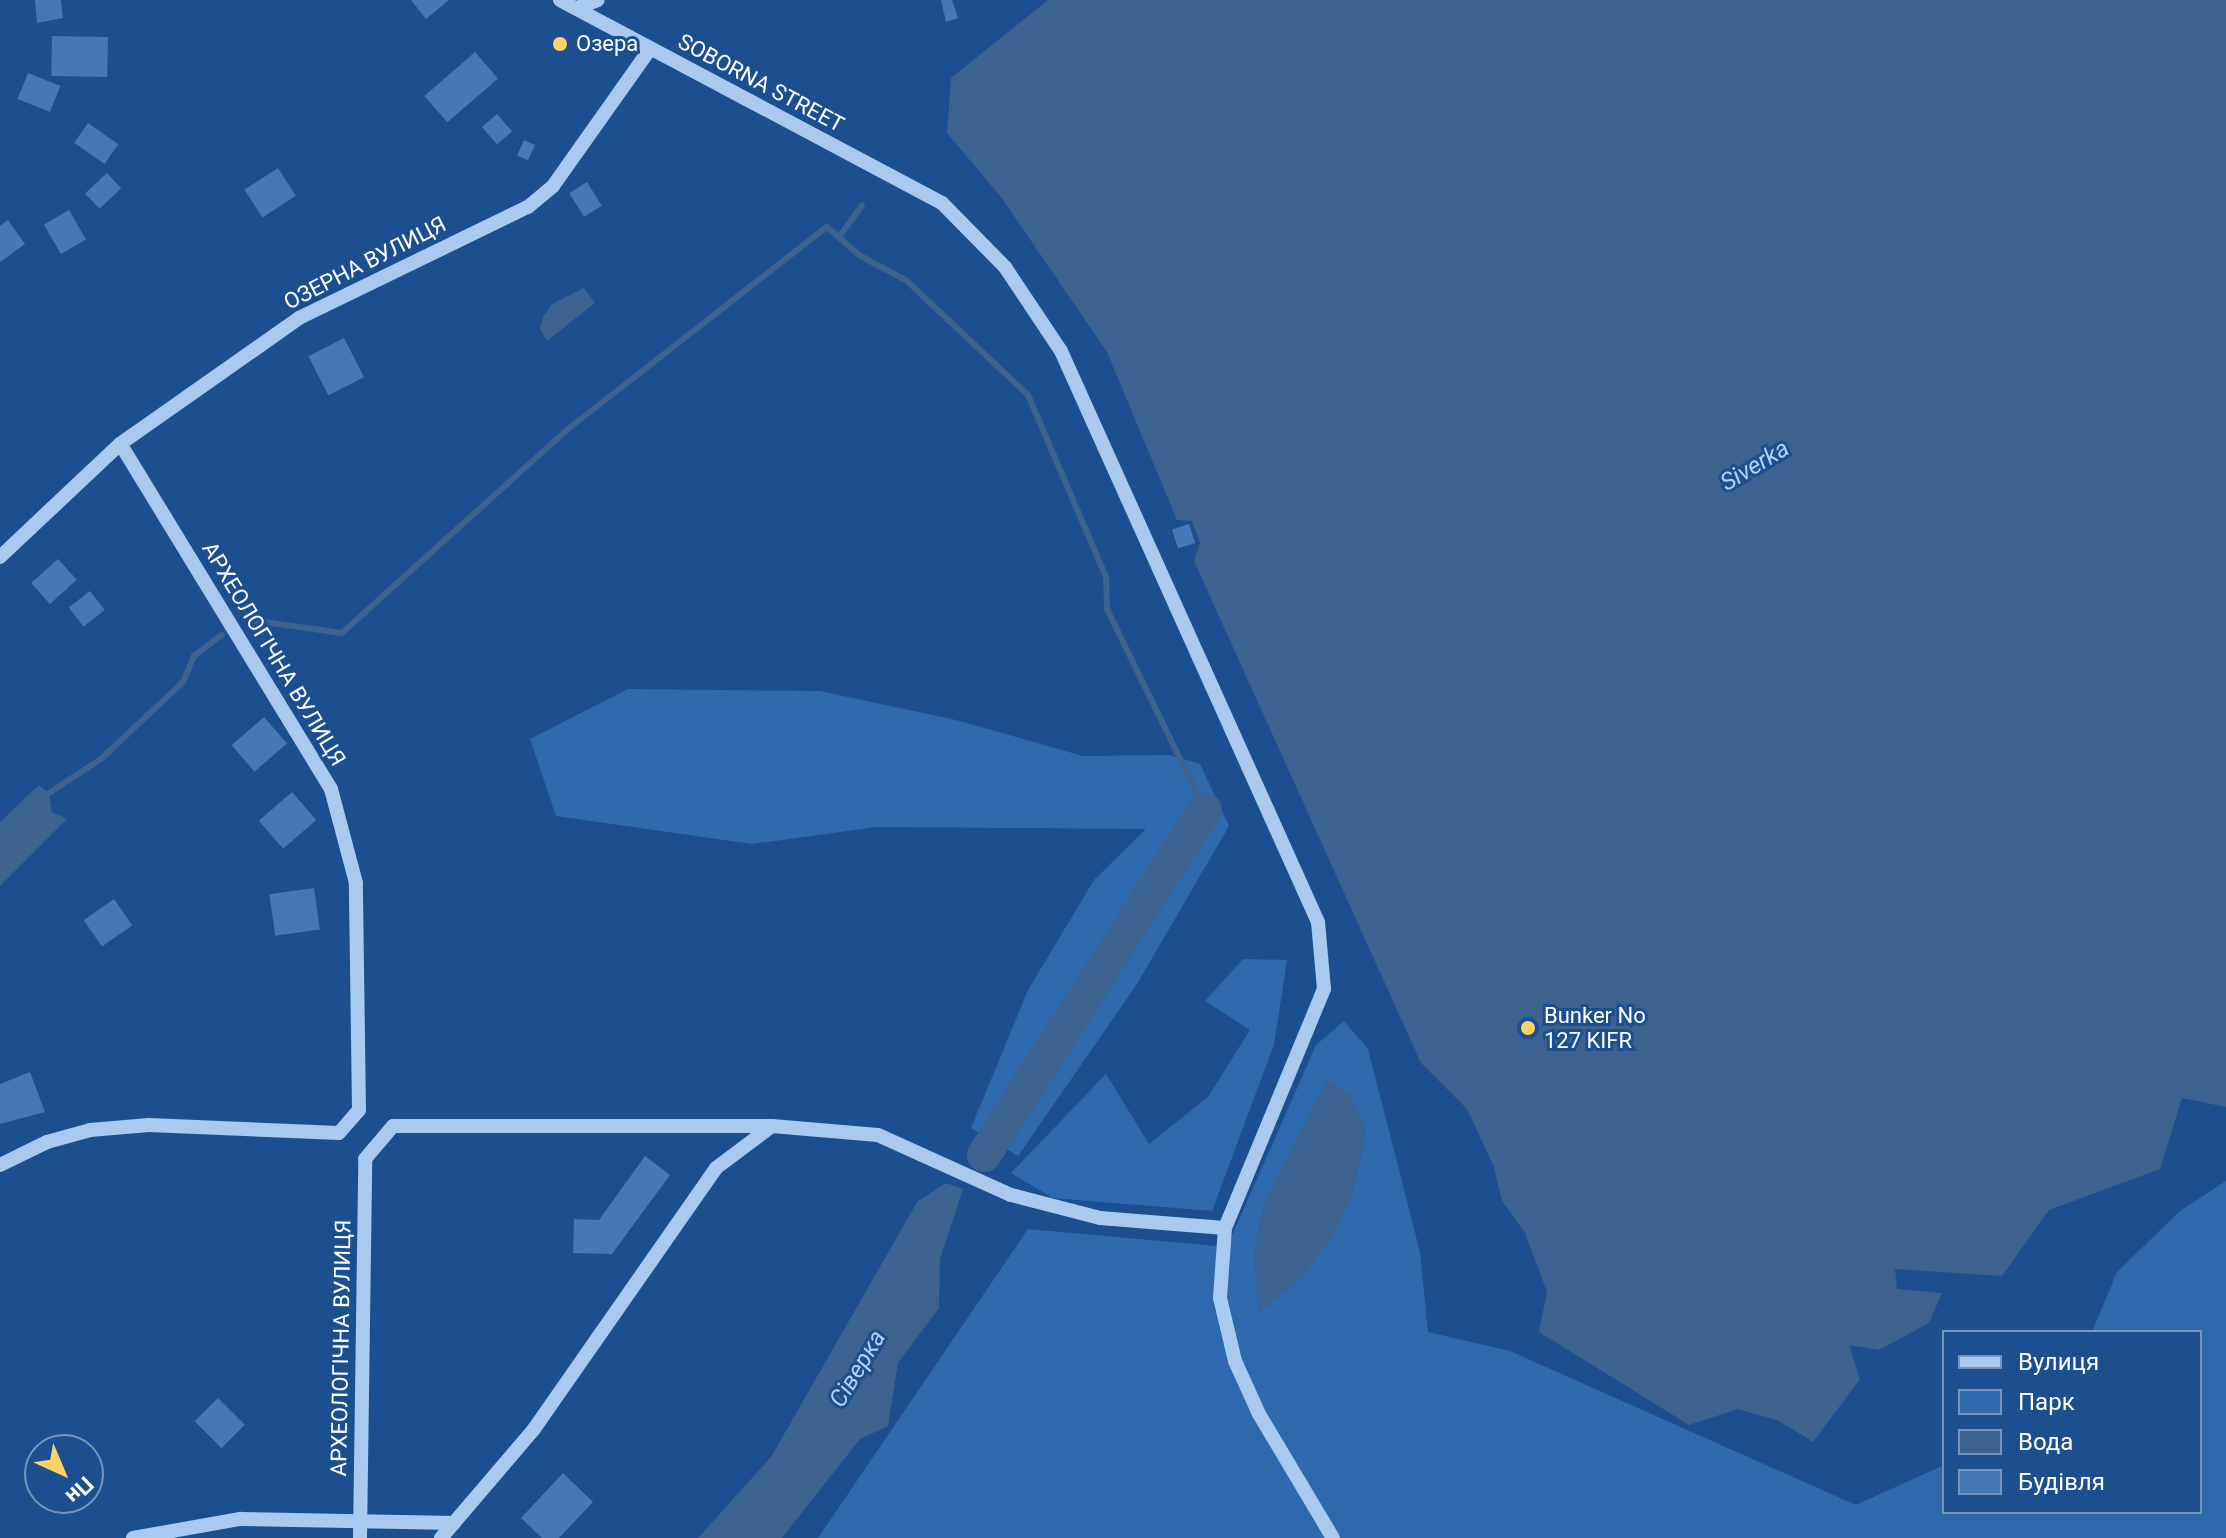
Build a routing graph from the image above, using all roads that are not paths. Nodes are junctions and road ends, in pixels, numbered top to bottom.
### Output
1 (560, 0) edge
2 (598, 0) edge
3 (577, 8) junction
4 (650, 49) junction
5 (120, 444) junction
6 (0, 557) edge
7 (772, 1126) junction
8 (0, 1165) edge
9 (1225, 1228) junction
10 (361, 1521) junction
11 (454, 1523) junction
12 (133, 1538) edge
13 (360, 1538) edge
14 (441, 1538) edge
15 (1333, 1538) edge

1 - 3 street, SOBORNA STREET
2 - 3 street
3 - 4 street, SOBORNA STREET
4 - 5 street, ОЗЕРНА ВУЛИЦЯ
4 - 9 street, SOBORNA STREET
5 - 6 street, ОЗЕРНА ВУЛИЦЯ
5 - 8 street, АРХЕОЛОГІЧНА ВУЛИЦЯ
7 - 9 street
7 - 10 street, АРХЕОЛОГІЧНА ВУЛИЦЯ
7 - 11 street
9 - 15 street, SOBORNA STREET
10 - 11 street
10 - 12 street
10 - 13 street, АРХЕОЛОГІЧНА ВУЛИЦЯ
11 - 14 street

